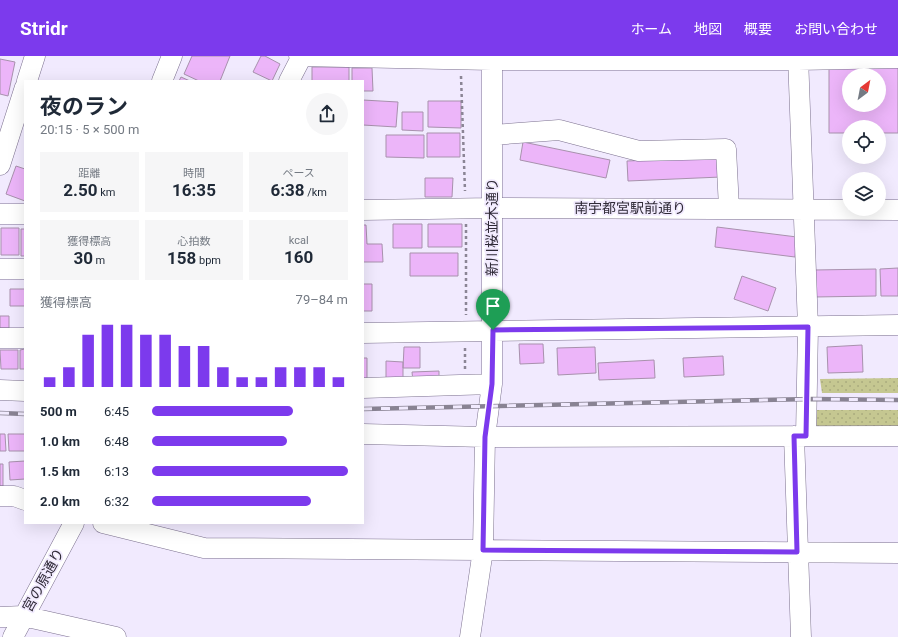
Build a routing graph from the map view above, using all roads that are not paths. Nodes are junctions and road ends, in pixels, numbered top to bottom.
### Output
1 (172, 56) edge
2 (301, 56) edge
3 (33, 57) edge
4 (492, 58) edge
5 (798, 58) edge
6 (898, 58) edge
7 (27, 80) edge
8 (162, 80) edge
9 (289, 80) edge
10 (24, 91) edge
11 (492, 135) junction
12 (0, 165) edge
13 (492, 208) junction
14 (729, 208) junction
15 (804, 208) junction
16 (364, 210) edge
17 (898, 210) edge
18 (0, 214) edge
19 (24, 214) edge
20 (0, 269) edge
21 (24, 269) edge
22 (898, 325) edge
23 (808, 327) junction
24 (493, 330) junction
25 (364, 333) edge
26 (0, 338) edge
27 (24, 338) edge
28 (492, 384) junction
29 (364, 388) edge
30 (0, 390) edge
31 (24, 391) edge
32 (364, 434) edge
33 (800, 436) junction
34 (898, 436) edge
35 (485, 437) junction
36 (0, 496) edge
37 (24, 500) edge
38 (73, 524) edge
39 (107, 524) edge
40 (483, 550) junction
41 (797, 552) junction
42 (898, 553) edge
43 (23, 616) junction
44 (0, 617) edge
45 (13, 637) edge
46 (116, 637) edge
47 (470, 637) edge
48 (801, 637) edge

1 - 8 street
2 - 4 street
2 - 9 street
3 - 7 street
4 - 5 street
4 - 11 street, 新川桜並木通り
5 - 6 street
5 - 15 street
10 - 12 street
11 - 13 street, 新川桜並木通り
11 - 14 street
13 - 14 street, 南宇都宮駅前通り
13 - 16 street, 南宇都宮駅前通り
13 - 24 street, 新川桜並木通り
14 - 15 street, 南宇都宮駅前通り
15 - 17 street, 南宇都宮駅前通り
15 - 23 street
18 - 19 street
20 - 21 street
22 - 23 street
23 - 24 street
23 - 33 street
24 - 25 street
24 - 28 street, 新川桜並木通り
26 - 27 street
28 - 29 street
28 - 35 street, 新川桜並木通り
30 - 31 street
32 - 35 street
33 - 34 street
33 - 35 street
33 - 41 street
35 - 40 street, 新川桜並木通り
36 - 37 street
38 - 43 street, 宮の原通り
39 - 40 street
40 - 41 street
40 - 47 street, 新川桜並木通り
41 - 42 street
41 - 48 street
43 - 44 street
43 - 45 street, 宮の原通り
43 - 46 street

